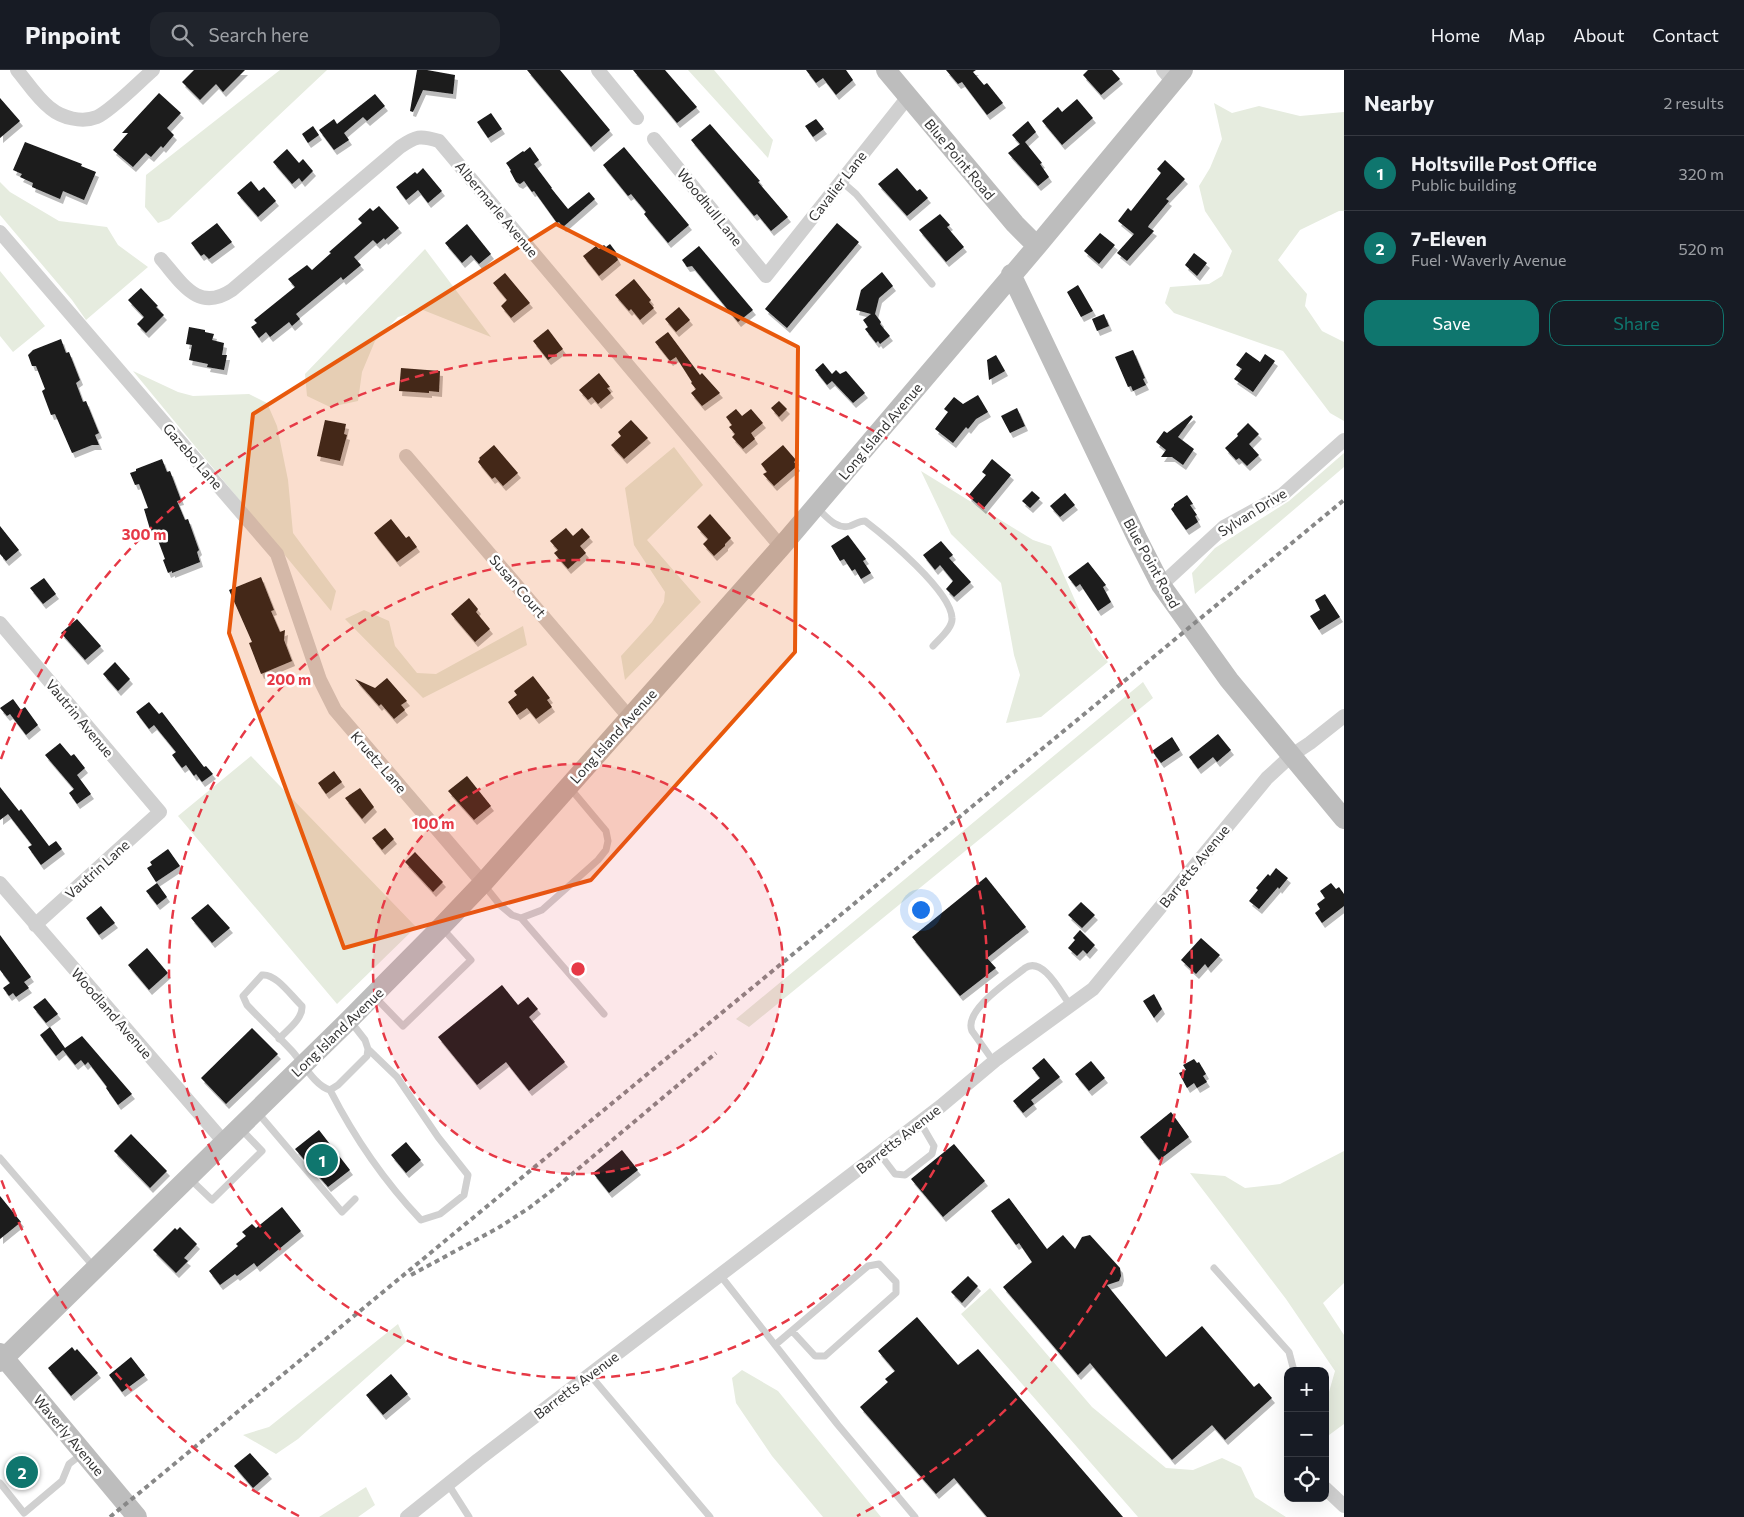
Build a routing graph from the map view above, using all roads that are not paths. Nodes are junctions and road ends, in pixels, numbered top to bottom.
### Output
1 (17, 70) edge
2 (153, 70) edge
3 (598, 70) edge
4 (886, 70) edge
5 (1173, 74) edge
6 (908, 97) junction
7 (637, 118) dead end
8 (654, 139) dead end
9 (841, 181) junction
10 (0, 232) edge
11 (1037, 246) junction
12 (161, 260) dead end
13 (1011, 274) junction
14 (766, 276) joint
15 (932, 284) dead end
16 (1344, 440) edge
17 (406, 456) dead end
18 (816, 507) junction
19 (781, 547) junction
20 (1162, 585) junction
21 (0, 623) edge
22 (933, 646) dead end
23 (334, 710) joint
24 (1344, 716) edge
25 (629, 717) junction
26 (1292, 755) junction
27 (568, 786) junction
28 (160, 812) joint
29 (1344, 819) edge
30 (0, 883) edge
31 (483, 883) junction
32 (521, 918) junction
33 (35, 925) junction
34 (442, 927) junction
35 (373, 996) junction
36 (1070, 1005) junction
37 (604, 1014) dead end
38 (349, 1020) junction
39 (280, 1039) junction
40 (368, 1049) junction
41 (994, 1062) junction
42 (302, 1065) junction
43 (330, 1090) junction
44 (256, 1110) junction
45 (920, 1122) junction
46 (239, 1127) junction
47 (224, 1142) junction
48 (879, 1153) junction
49 (0, 1158) edge
50 (188, 1177) junction
51 (355, 1199) dead end
52 (1214, 1268) dead end
53 (96, 1269) junction
54 (720, 1275) junction
55 (792, 1330) junction
56 (775, 1345) junction
57 (1, 1358) edge
58 (1293, 1367) edge
59 (590, 1375) junction
60 (84, 1452) junction
61 (0, 1483) edge
62 (448, 1484) junction
63 (1329, 1492) edge
64 (1344, 1506) edge
65 (137, 1517) edge
66 (407, 1517) edge
67 (469, 1517) edge
68 (710, 1517) edge
69 (915, 1517) edge

1 - 2 street
3 - 7 street
4 - 6 street, Blue Point Road
5 - 11 street, Long Island Avenue
6 - 9 street, Cavalier Lane
6 - 11 street, Blue Point Road
8 - 14 street, Woodhull Lane
9 - 14 street, Cavalier Lane
9 - 15 lane
10 - 23 street, Gazebo Lane
11 - 13 street, Long Island Avenue
12 - 19 street, Albermarle Avenue
13 - 18 street, Long Island Avenue
13 - 20 street, Blue Point Road
16 - 20 street, Sylvan Drive
17 - 25 street, Susan Court
18 - 19 street, Long Island Avenue
18 - 22 lane
19 - 25 street, Long Island Avenue
20 - 26 street, Blue Point Road
21 - 28 street, Vautrin Avenue
23 - 31 street, Kruetz Lane
24 - 26 street, Barretts Avenue
25 - 27 street, Long Island Avenue
26 - 29 street, Blue Point Road
26 - 36 street, Barretts Avenue
27 - 31 street, Long Island Avenue
27 - 32 lane
28 - 33 street, Vautrin Lane
30 - 33 street, Woodland Avenue
31 - 32 lane
31 - 34 street, Long Island Avenue
32 - 37 lane
33 - 47 street, Woodland Avenue
34 - 35 street, Long Island Avenue
34 - 35 lane
35 - 38 street, Long Island Avenue
36 - 41 street, Barretts Avenue
36 - 41 lane
38 - 40 lane
38 - 42 street, Long Island Avenue
39 - 39 lane
39 - 42 lane
40 - 43 lane
40 - 43 lane
41 - 45 street, Barretts Avenue
42 - 43 lane
42 - 44 street, Long Island Avenue
44 - 46 street, Long Island Avenue
44 - 51 lane
45 - 48 street, Barretts Avenue
45 - 48 lane
46 - 47 street, Long Island Avenue
46 - 50 lane
47 - 50 street, Long Island Avenue
48 - 54 street, Barretts Avenue
49 - 53 lane
50 - 53 street, Long Island Avenue
52 - 58 lane
53 - 57 street, Long Island Avenue
54 - 56 lane
54 - 59 street, Barretts Avenue
55 - 55 lane
55 - 56 lane
56 - 69 lane
57 - 60 street, Waverly Avenue
59 - 62 street, Barretts Avenue
59 - 68 lane
60 - 61 lane
60 - 65 street, Waverly Avenue
62 - 66 street, Barretts Avenue
62 - 67 lane
63 - 64 street

